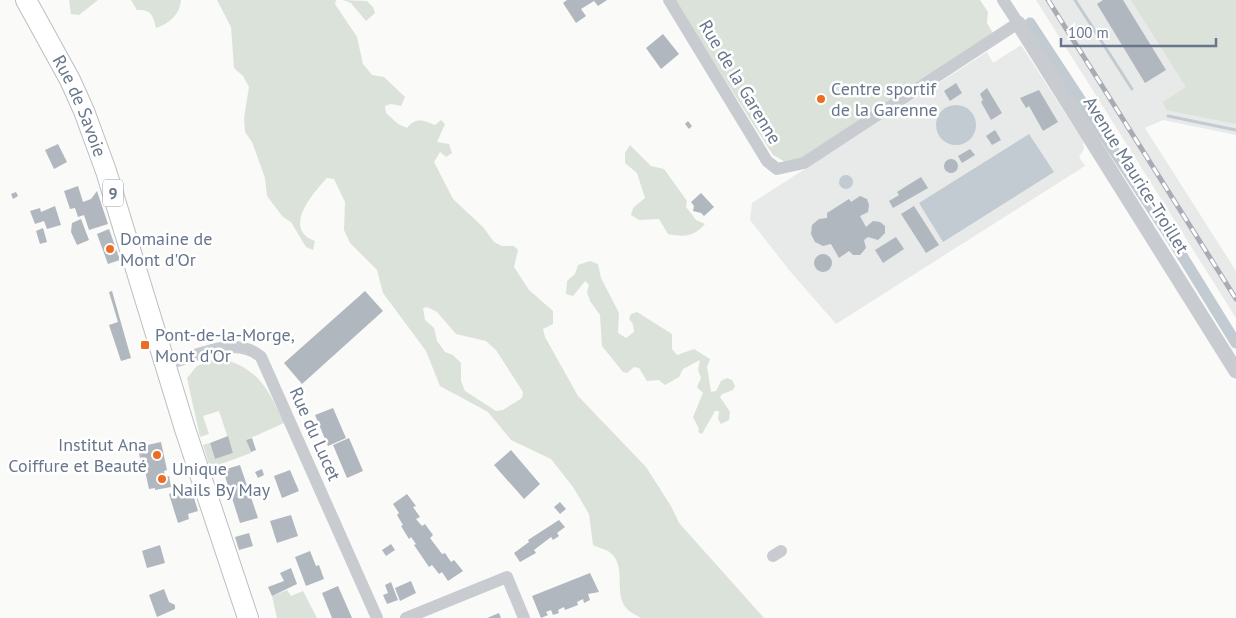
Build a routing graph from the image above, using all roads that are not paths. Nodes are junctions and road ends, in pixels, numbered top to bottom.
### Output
1 (26, 0) edge
2 (669, 0) edge
3 (1003, 0) edge
4 (1018, 23) junction
5 (165, 365) junction
6 (1236, 371) edge
7 (248, 618) edge
8 (377, 618) edge
9 (406, 618) edge
10 (524, 618) edge

1 - 5 main road, Rue de Savoie / 9
2 - 4 street, Rue de la Garenne
3 - 4 street, Avenue Maurice-Troillet
4 - 6 street, Avenue Maurice-Troillet
5 - 7 main road, Rue de Savoie / 9
5 - 8 street, Rue du Lucet
9 - 10 street

